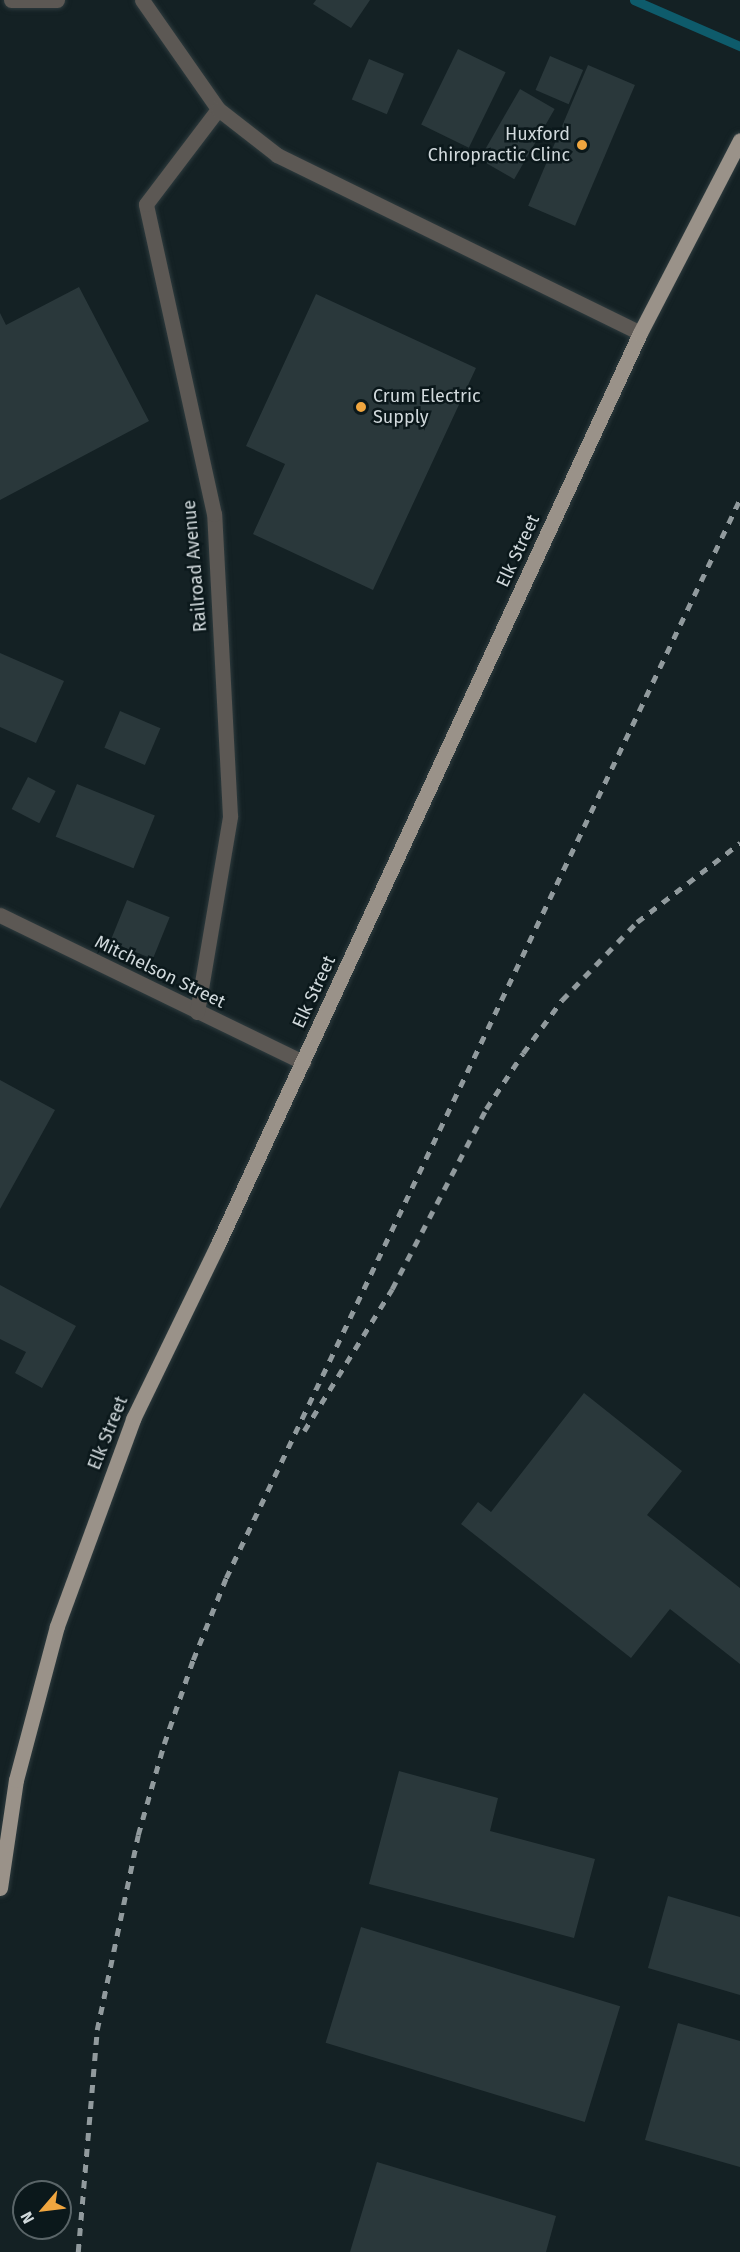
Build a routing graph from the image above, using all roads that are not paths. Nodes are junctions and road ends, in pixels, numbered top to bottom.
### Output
1 (12, 0) edge
2 (57, 0) edge
3 (142, 0) edge
4 (218, 108) junction
5 (740, 140) edge
6 (640, 333) junction
7 (0, 915) edge
8 (197, 1012) junction
9 (303, 1062) junction
10 (0, 1887) edge

1 - 2 street
3 - 4 street
4 - 6 street
4 - 8 street, Railroad Avenue
5 - 6 main road, Elk Street
6 - 9 main road, Elk Street
7 - 8 street, Mitchelson Street
8 - 9 street, Mitchelson Street
9 - 10 main road, Elk Street

